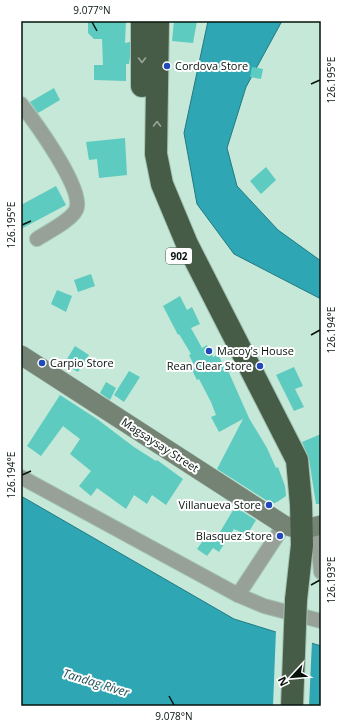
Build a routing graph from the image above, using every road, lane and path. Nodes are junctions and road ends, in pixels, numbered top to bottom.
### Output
1 (142, 21) edge
2 (158, 21) edge
3 (21, 104) edge
4 (173, 230) junction
5 (37, 239) dead end
6 (21, 355) edge
7 (21, 477) edge
8 (306, 527) edge
9 (321, 572) edge
10 (238, 595) junction
11 (321, 621) edge
12 (292, 706) edge

1 -> 4 highway, 902
4 -> 2 highway, 902
3 - 5 street
4 - 8 highway, 902
6 - 8 main road, Magsaysay Street
7 - 10 street
8 - 9 street
8 - 10 street
8 - 12 highway, 902, bridge
10 - 11 street

